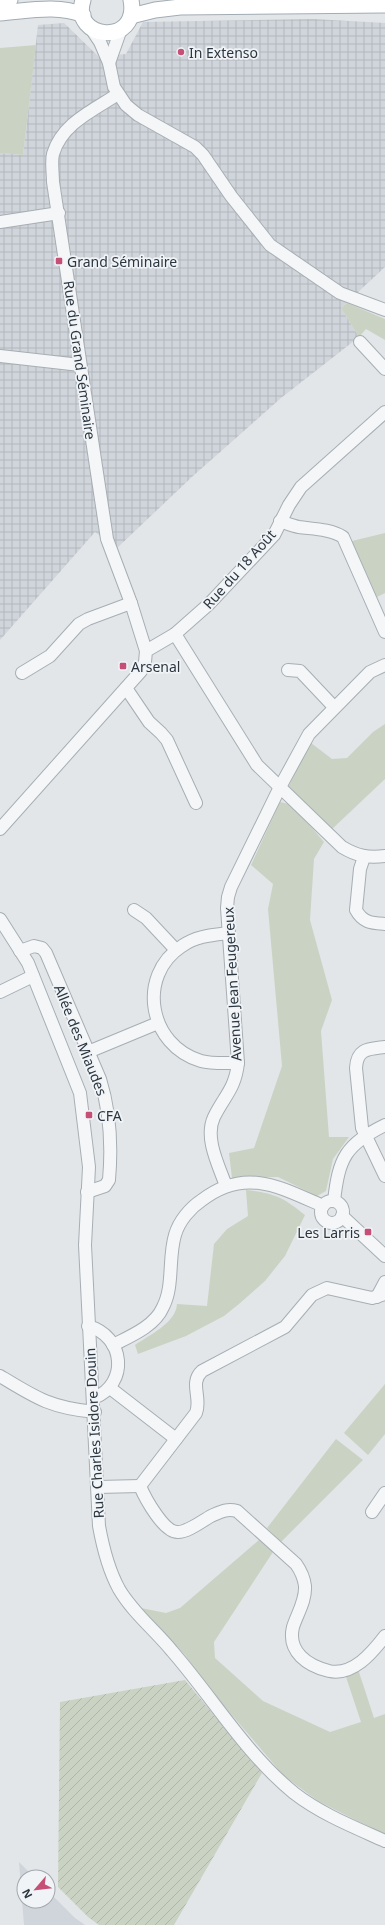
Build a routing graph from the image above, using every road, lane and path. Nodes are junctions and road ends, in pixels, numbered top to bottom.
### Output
1 (0, 0) edge
2 (10, 0) edge
3 (83, 0) edge
4 (131, 0) edge
5 (385, 5) edge
6 (0, 13) edge
7 (131, 16) junction
8 (86, 21) junction
9 (121, 29) junction
10 (109, 63) junction
11 (118, 94) junction
12 (59, 213) junction
13 (0, 222) edge
14 (385, 310) edge
15 (360, 342) dead end
16 (0, 356) edge
17 (80, 365) junction
18 (385, 369) edge
19 (385, 412) edge
20 (280, 521) junction
21 (131, 603) junction
22 (385, 632) edge
23 (175, 634) junction
24 (146, 651) junction
25 (385, 665) edge
26 (288, 670) dead end
27 (22, 673) dead end
28 (126, 688) junction
29 (334, 707) junction
30 (280, 787) junction
31 (196, 803) dead end
32 (0, 829) edge
33 (385, 856) edge
34 (364, 857) junction
35 (134, 910) dead end
36 (0, 919) edge
37 (385, 924) edge
38 (229, 933) junction
39 (176, 950) junction
40 (20, 951) junction
41 (33, 976) junction
42 (0, 992) edge
43 (158, 1024) junction
44 (385, 1047) edge
45 (88, 1052) junction
46 (238, 1063) junction
47 (385, 1125) edge
48 (366, 1134) junction
49 (385, 1176) edge
50 (226, 1186) junction
51 (87, 1192) junction
52 (328, 1204) junction
53 (342, 1216) junction
54 (385, 1256) edge
55 (385, 1282) edge
56 (381, 1296) edge
57 (88, 1326) junction
58 (113, 1345) junction
59 (0, 1376) edge
60 (110, 1388) junction
61 (94, 1398) junction
62 (95, 1412) junction
63 (176, 1439) junction
64 (140, 1486) junction
65 (98, 1487) junction
66 (385, 1493) edge
67 (372, 1512) dead end
68 (385, 1636) edge
69 (385, 1841) edge

1 - 2 main road
3 - 8 main road
4 - 7 main road
5 - 7 main road
6 - 8 main road
7 - 9 main road
8 - 9 main road
8 - 10 street
9 - 10 street
10 - 11 street
11 - 12 street, Rue du Grand Séminaire
11 - 14 street
12 - 13 street
12 - 17 street, Rue du Grand Séminaire
15 - 18 street
16 - 17 street
17 - 21 street, Rue du Grand Séminaire
19 - 20 street, Rue du 18 Août
20 - 22 street
20 - 23 street, Rue du 18 Août
21 - 24 street, Rue du Grand Séminaire
21 - 27 street
23 - 24 street, Rue du 18 Août
23 - 30 street
24 - 28 street
25 - 29 street, Avenue Jean Feugereux
26 - 29 street
28 - 31 street
28 - 32 street
29 - 30 street, Avenue Jean Feugereux
30 - 34 street
30 - 38 street, Avenue Jean Feugereux
33 - 34 street
34 - 37 street
35 - 39 street
36 - 40 street, Rue Charles Isidore Douin
38 - 39 street
38 - 46 street, Avenue Jean Feugereux
39 - 43 street
40 - 41 street, Rue Charles Isidore Douin
40 - 45 street, Allée des Miaudes
41 - 42 street
41 - 51 street, Rue Charles Isidore Douin
43 - 45 street
43 - 46 street
44 - 48 street
45 - 51 street, Allée des Miaudes
46 - 50 street, Avenue Jean Feugereux
47 - 48 street
48 - 49 street
48 - 52 street
50 - 52 street
50 - 58 street
51 - 57 street, Rue Charles Isidore Douin
52 - 53 street
52 - 53 street
53 - 54 street
55 - 56 street
56 - 63 street
57 - 58 street
57 - 61 street, Rue Charles Isidore Douin
58 - 60 street
59 - 62 street
60 - 61 street
60 - 63 street
61 - 62 street, Rue Charles Isidore Douin
62 - 65 street, Rue Charles Isidore Douin
63 - 64 street
64 - 65 street
64 - 68 street
65 - 69 street, Rue Charles Isidore Douin
66 - 67 street

